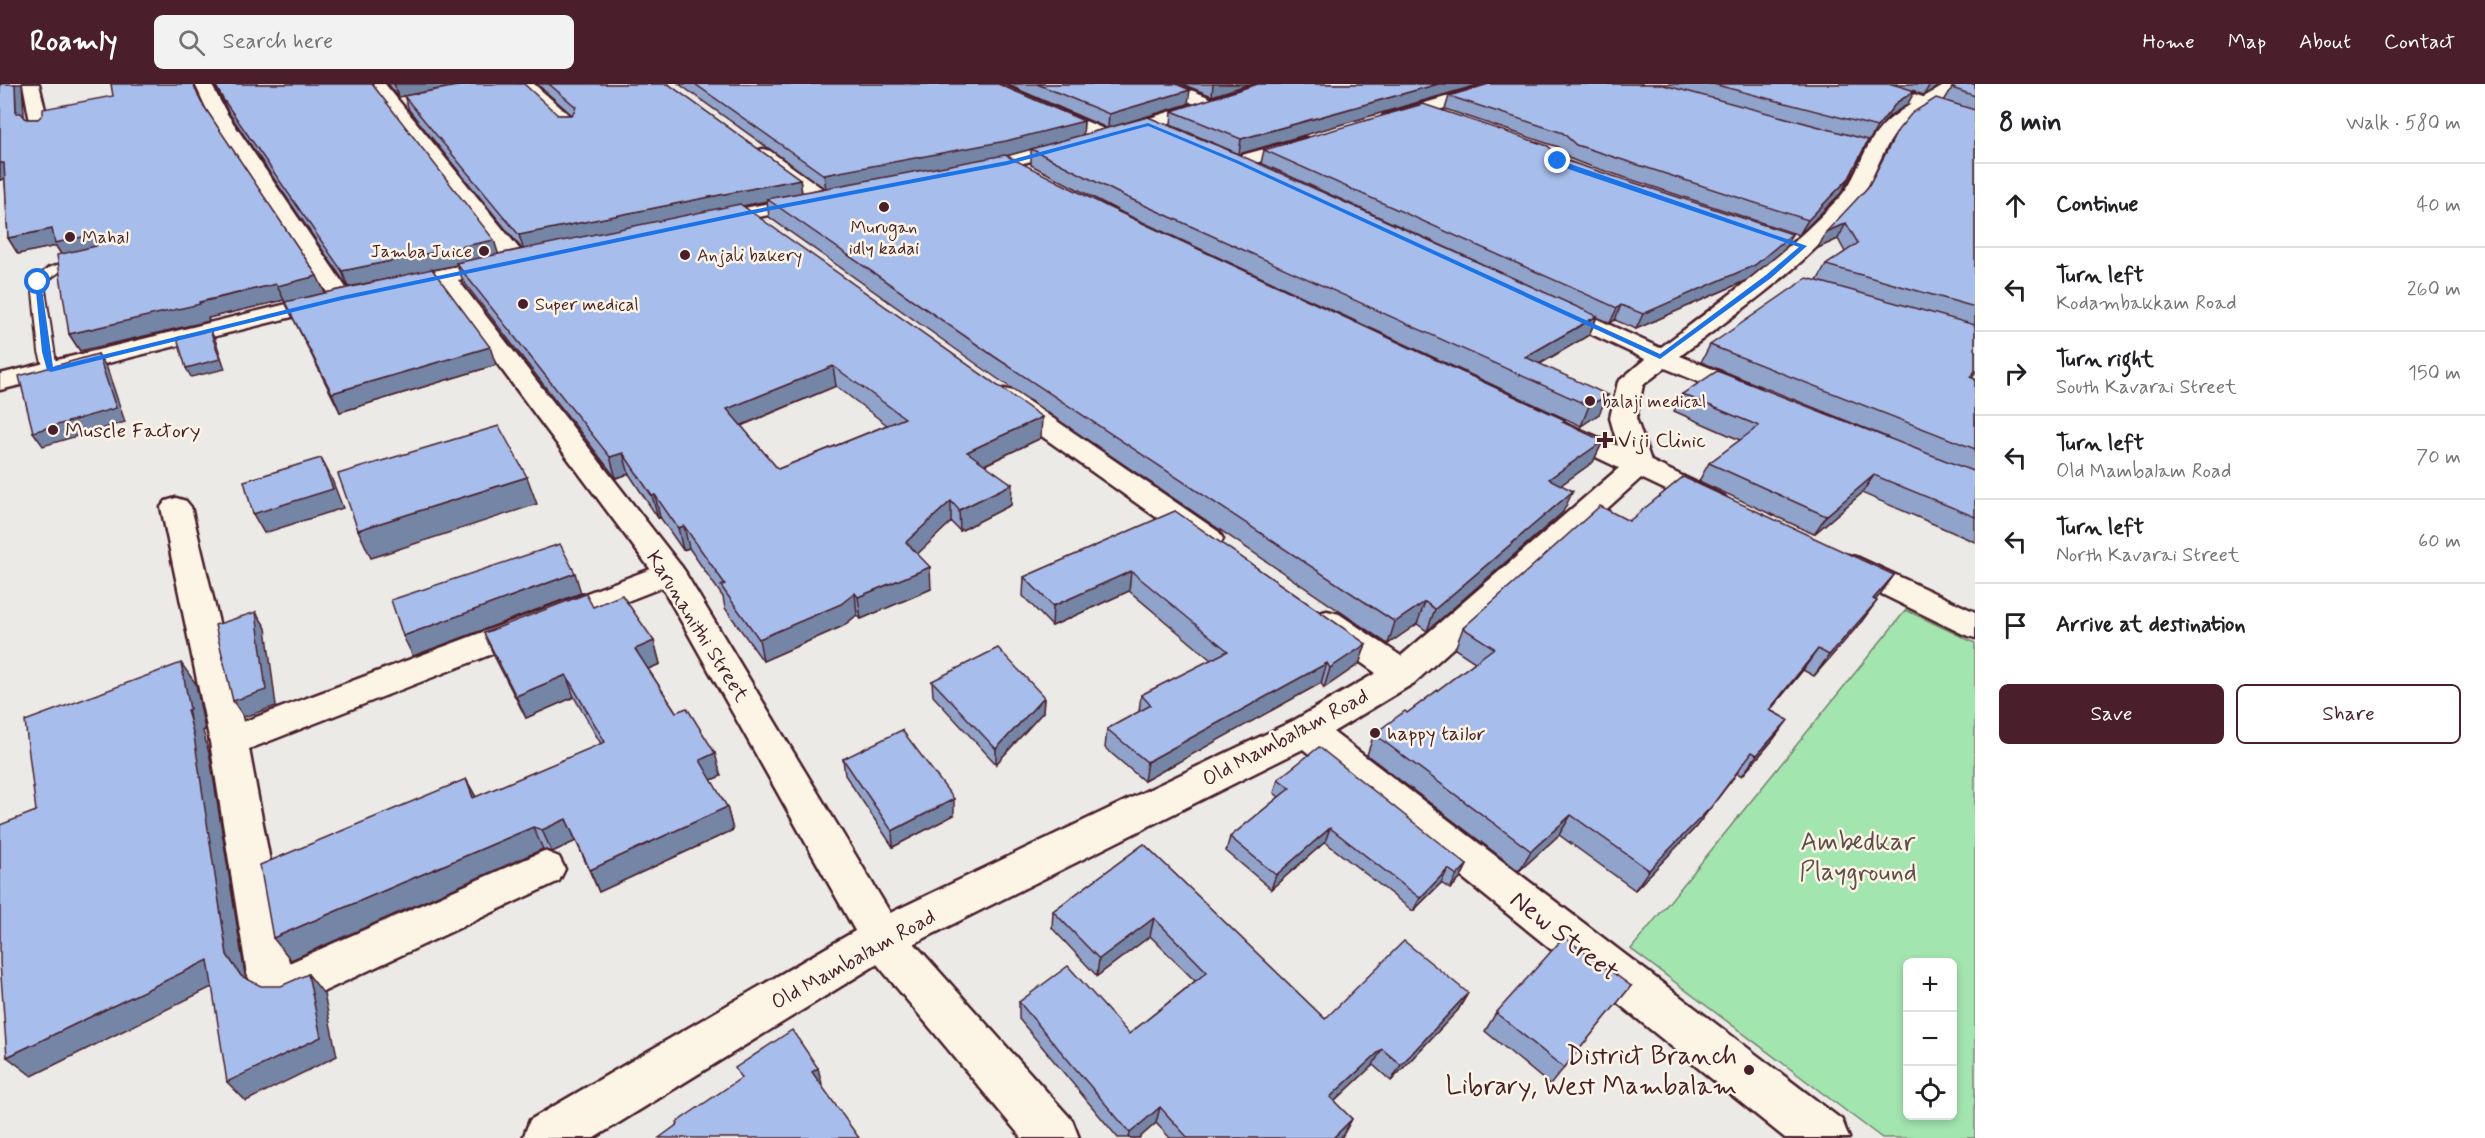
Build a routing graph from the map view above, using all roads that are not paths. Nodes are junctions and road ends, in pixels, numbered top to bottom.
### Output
1 (31, 84) edge
2 (203, 84) edge
3 (377, 84) edge
4 (524, 84) edge
5 (986, 84) edge
6 (1162, 84) edge
7 (1275, 84) edge
8 (1507, 84) edge
9 (1867, 84) edge
10 (1959, 84) edge
11 (416, 101) edge
12 (1927, 103) junction
13 (394, 105) junction
14 (1212, 105) junction
15 (1424, 110) junction
16 (1975, 120) edge
17 (1456, 121) edge
18 (569, 123) edge
19 (1148, 124) junction
20 (1369, 125) edge
21 (40, 127) edge
22 (1107, 137) junction
23 (1178, 137) edge
24 (1325, 137) edge
25 (749, 146) edge
26 (1218, 153) edge
27 (1238, 162) junction
28 (1007, 163) junction
29 (949, 174) edge
30 (1270, 177) edge
31 (1037, 178) edge
32 (846, 194) edge
33 (823, 198) junction
34 (747, 213) junction
35 (689, 225) edge
36 (775, 234) edge
37 (540, 256) edge
38 (91, 259) edge
39 (517, 261) junction
40 (444, 276) junction
41 (1530, 297) edge
42 (342, 298) junction
43 (1660, 357) junction
44 (51, 370) junction
45 (0, 382) edge
46 (985, 384) edge
47 (1769, 401) edge
48 (1542, 420) edge
49 (1638, 466) junction
50 (176, 507) dead end
51 (1743, 516) edge
52 (1227, 552) edge
53 (1828, 556) edge
54 (670, 573) junction
55 (1305, 606) edge
56 (1975, 626) edge
57 (1402, 674) junction
58 (1306, 731) junction
59 (229, 742) junction
60 (544, 869) dead end
61 (882, 938) junction
62 (548, 1138) edge
63 (1054, 1138) edge
64 (1824, 1138) edge

1 - 21 street
2 - 42 street
3 - 13 street
4 - 18 street
5 - 22 street
6 - 14 street
7 - 14 street
8 - 15 street
9 - 12 street
10 - 12 street
11 - 13 street
12 - 16 street
12 - 43 street
13 - 39 street
14 - 19 street
15 - 17 street
15 - 20 street
19 - 22 street
19 - 23 street
22 - 28 street
24 - 27 street
25 - 33 street
26 - 27 street
27 - 30 street
28 - 29 street
28 - 31 street
32 - 33 street
33 - 34 street
34 - 35 street
34 - 36 street
37 - 39 street
38 - 44 lane
39 - 40 street
40 - 42 street
40 - 54 street, Karunanithi Street
41 - 43 street
42 - 44 street
43 - 47 street
43 - 49 street
44 - 45 street
46 - 52 street
48 - 49 street
49 - 51 street
49 - 57 street, Old Mambalam Road
50 - 59 street
53 - 56 street
54 - 59 street
54 - 61 street, Karunanithi Street
55 - 57 street
57 - 58 street, Old Mambalam Road
58 - 61 street, Old Mambalam Road
58 - 64 street, New Street
59 - 60 street
61 - 62 street, Old Mambalam Road
61 - 63 street, Karunanithi Street

